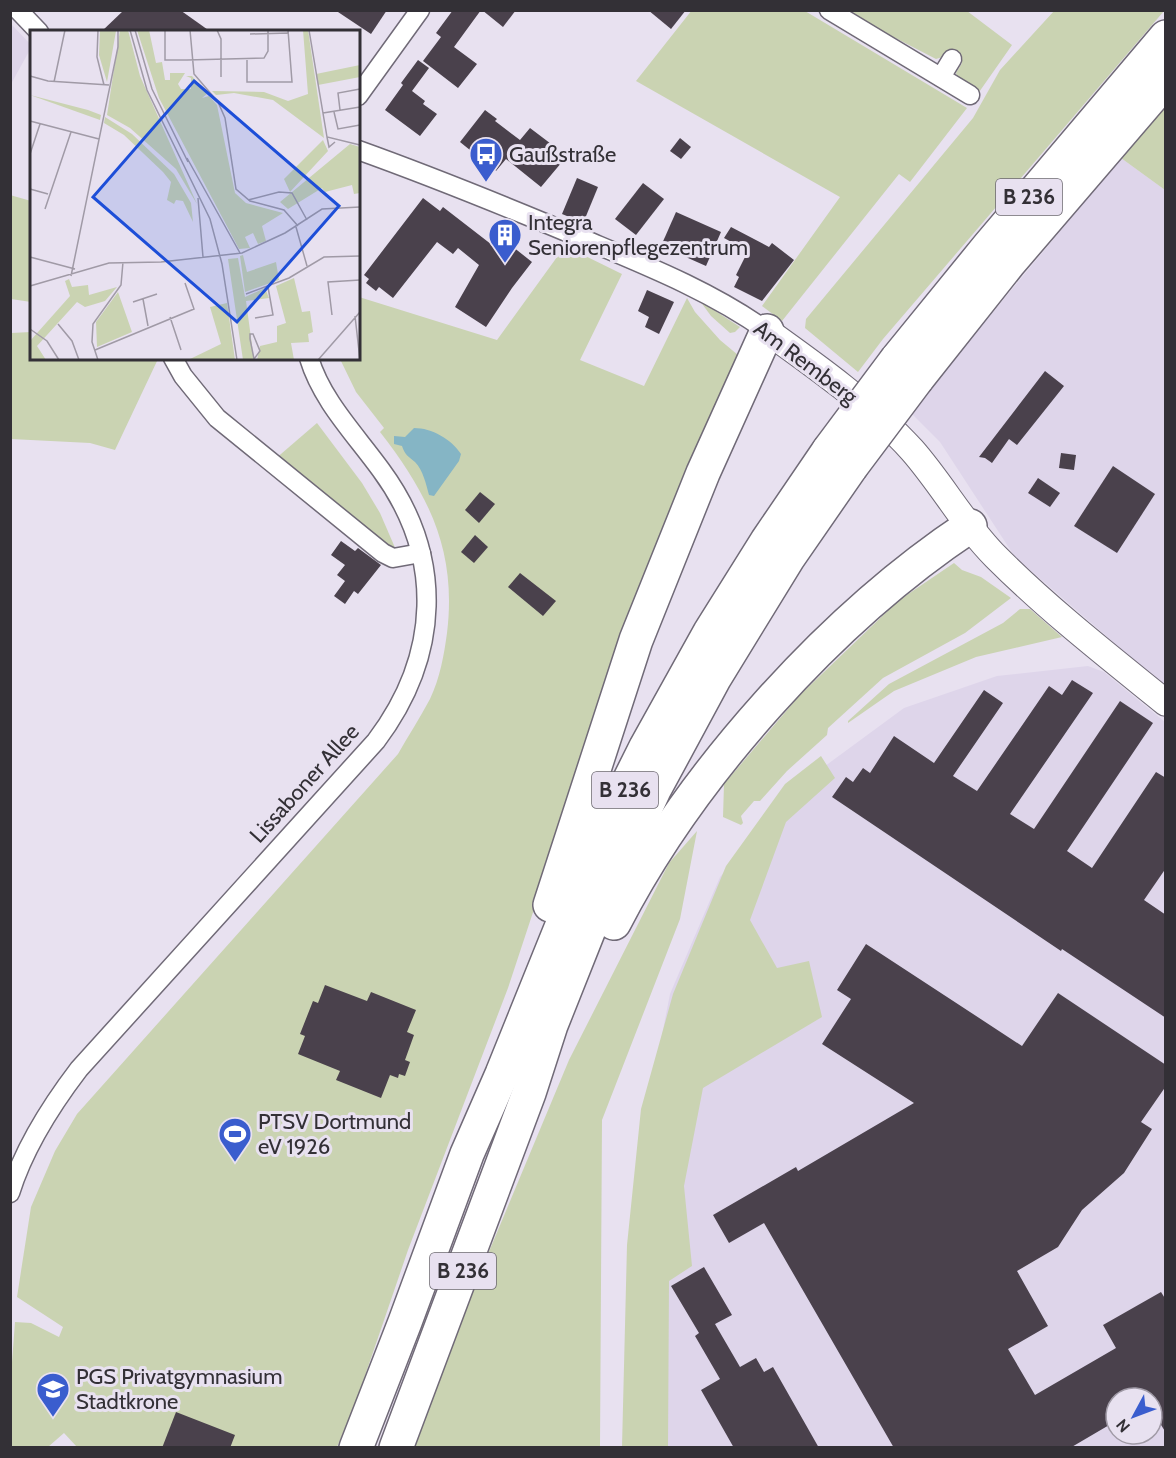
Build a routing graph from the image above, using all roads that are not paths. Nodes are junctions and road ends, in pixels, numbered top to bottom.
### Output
1 (18, 10) edge
2 (420, 10) edge
3 (829, 10) edge
4 (37, 30) edge
5 (1166, 37) edge
6 (952, 59) dead end
7 (941, 78) junction
8 (1166, 80) edge
9 (360, 93) edge
10 (970, 95) dead end
11 (360, 151) edge
12 (767, 332) junction
13 (173, 360) edge
14 (310, 360) edge
15 (907, 369) junction
16 (840, 458) junction
17 (970, 526) junction
18 (421, 553) junction
19 (1166, 703) edge
20 (529, 1094) junction
21 (467, 1154) junction
22 (10, 1193) edge
23 (356, 1448) edge
24 (396, 1448) edge

1 - 4 street
2 - 9 street
3 - 7 street
5 - 15 highway, B 236
6 - 7 street
7 - 10 street
8 - 15 highway, B 236
11 - 12 street, Am Remberg
12 - 17 street, Am Remberg
12 - 21 highway
13 - 18 street
14 - 18 street, Lissaboner Allee
15 - 16 highway, B 236, bridge
16 - 20 highway, B 236
16 - 21 highway, B 236
17 - 19 street, Am Remberg
17 - 20 highway
18 - 22 street, Lissaboner Allee
20 - 24 highway, B 236
21 - 23 highway, B 236

